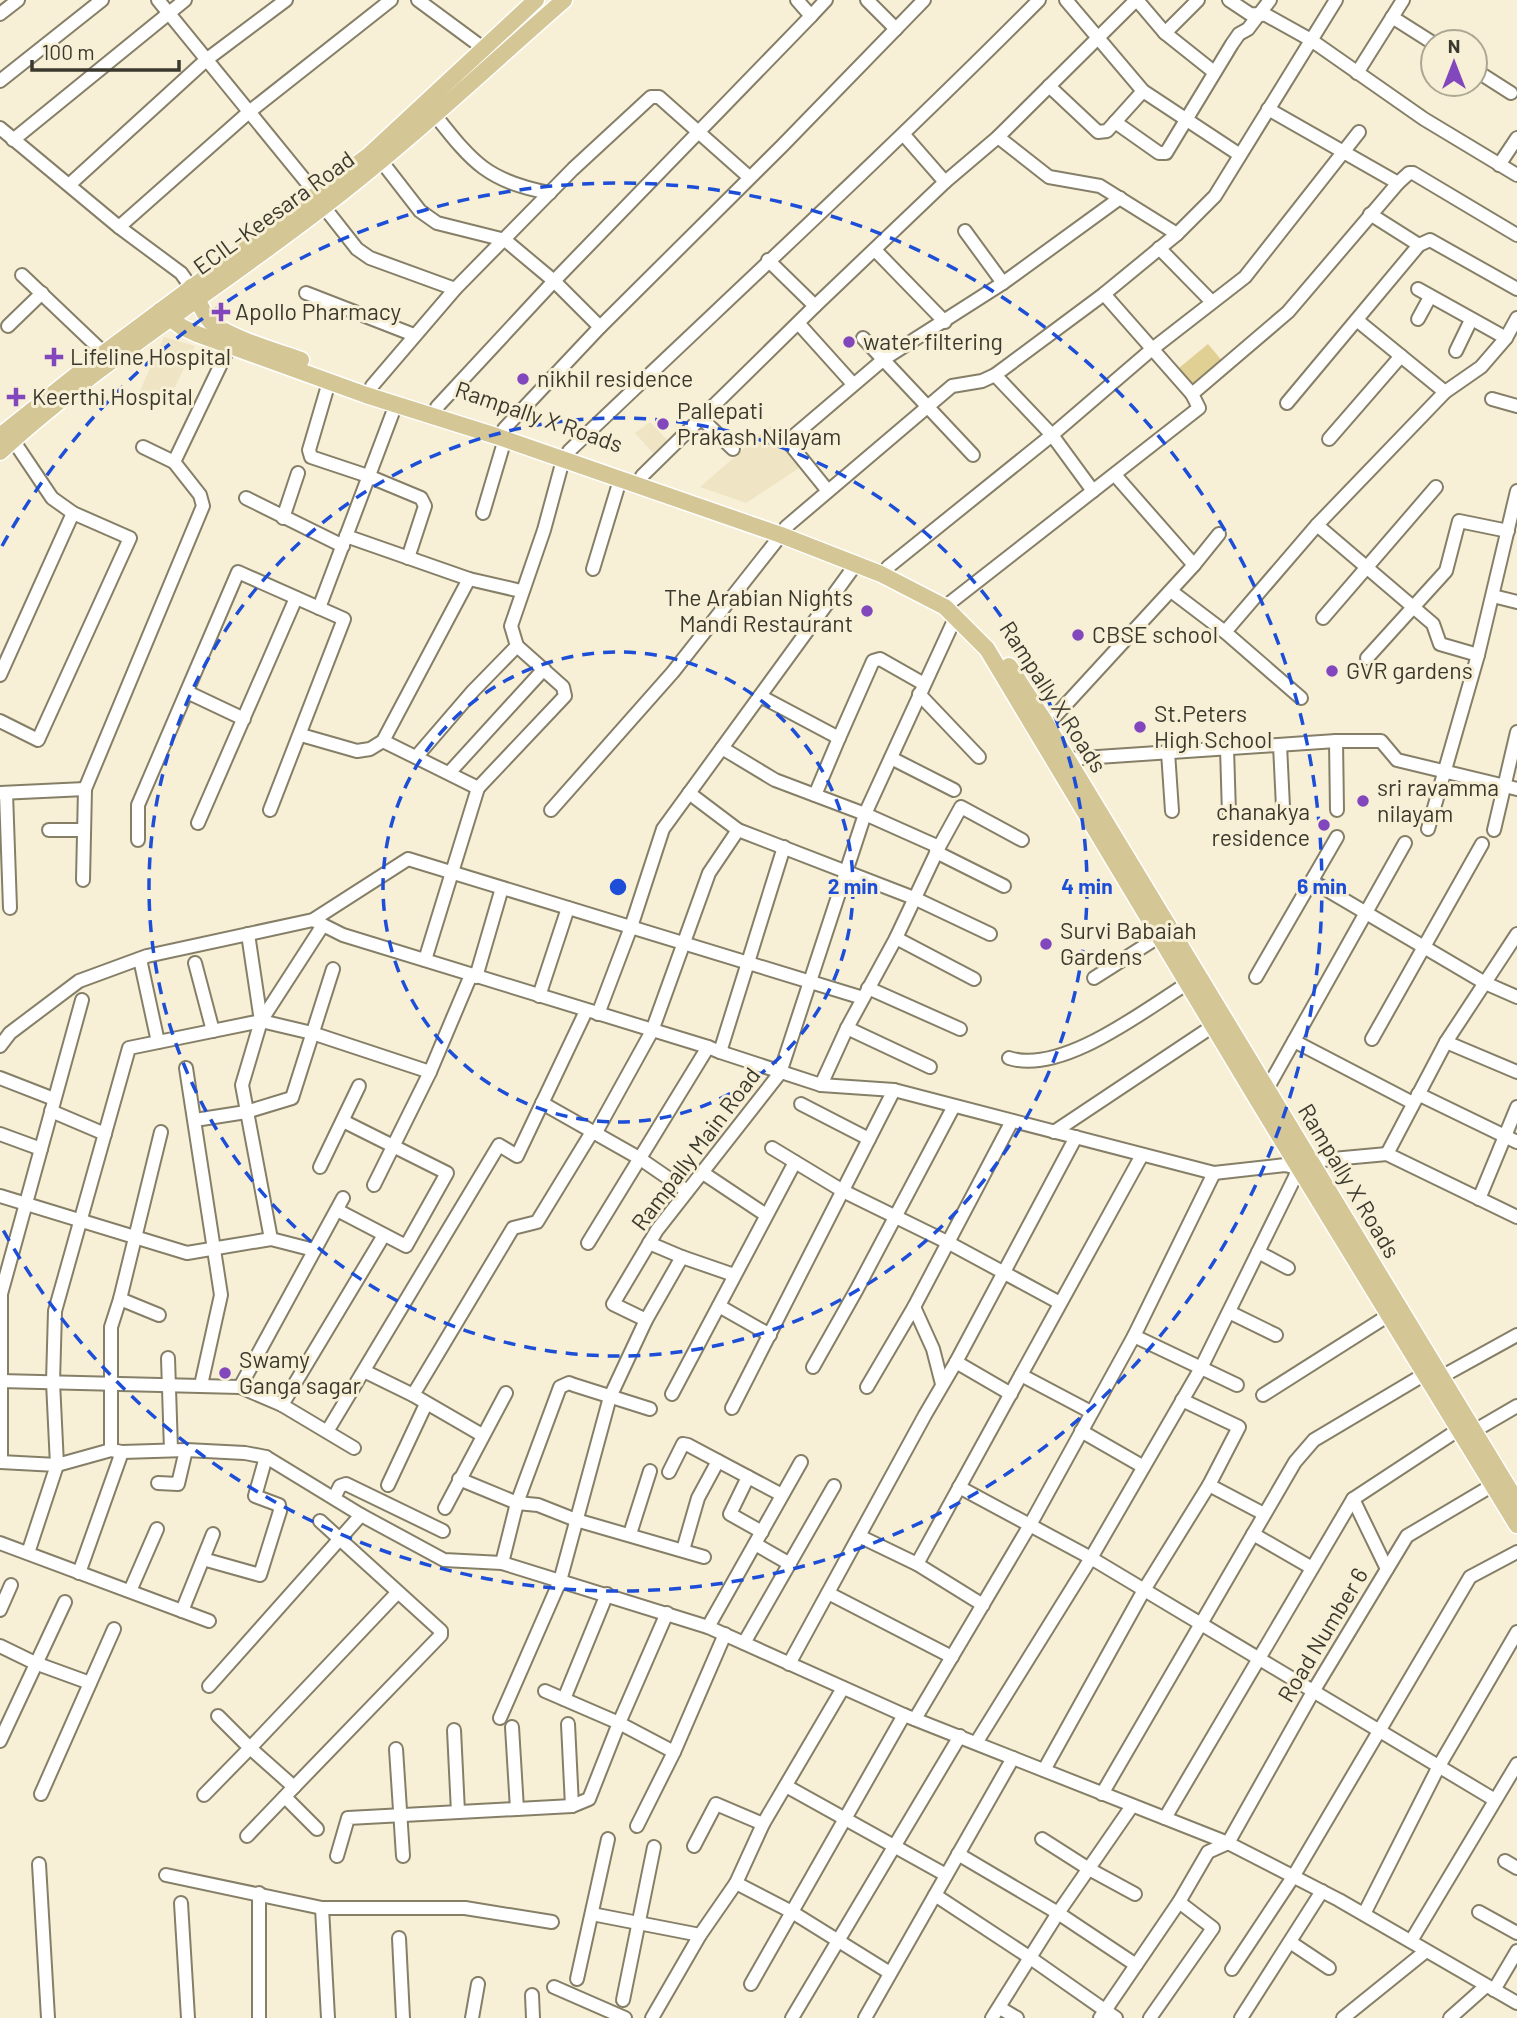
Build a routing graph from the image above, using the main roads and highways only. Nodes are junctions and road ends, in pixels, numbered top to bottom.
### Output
1 (536, 0) edge
2 (564, 0) edge
3 (320, 201) junction
4 (194, 292) junction
5 (165, 315) junction
6 (232, 340) junction
7 (505, 434) junction
8 (6, 438) edge
9 (0, 452) edge
10 (566, 455) junction
11 (784, 531) junction
12 (953, 609) junction
13 (1302, 1165) junction
14 (1433, 1376) junction
15 (1509, 1490) edge
16 (1517, 1525) edge

1 - 3 main road, ECIL-Keesara Road
2 - 3 main road, ECIL-Keesara Road
3 - 4 main road, ECIL-Keesara Road
4 - 5 main road, ECIL-Keesara Road
4 - 6 main road, Rampally X Roads
5 - 6 main road, Rampally X Roads
5 - 8 main road, ECIL-Keesara Road
5 - 8 main road, ECIL-Keesara Road
6 - 7 main road, Rampally X Roads
6 - 7 main road, Rampally X Roads
7 - 10 main road, Rampally X Roads
8 - 9 main road, ECIL-Keesara Road
10 - 11 main road, Rampally X Roads
10 - 11 main road, Rampally X Roads
11 - 12 main road, Rampally X Roads
11 - 12 main road, Rampally X Roads
12 - 13 main road, Rampally X Roads
12 - 13 main road, Rampally X Roads
13 - 14 main road, Rampally X Roads
13 - 14 main road
14 - 15 main road
15 - 16 main road

